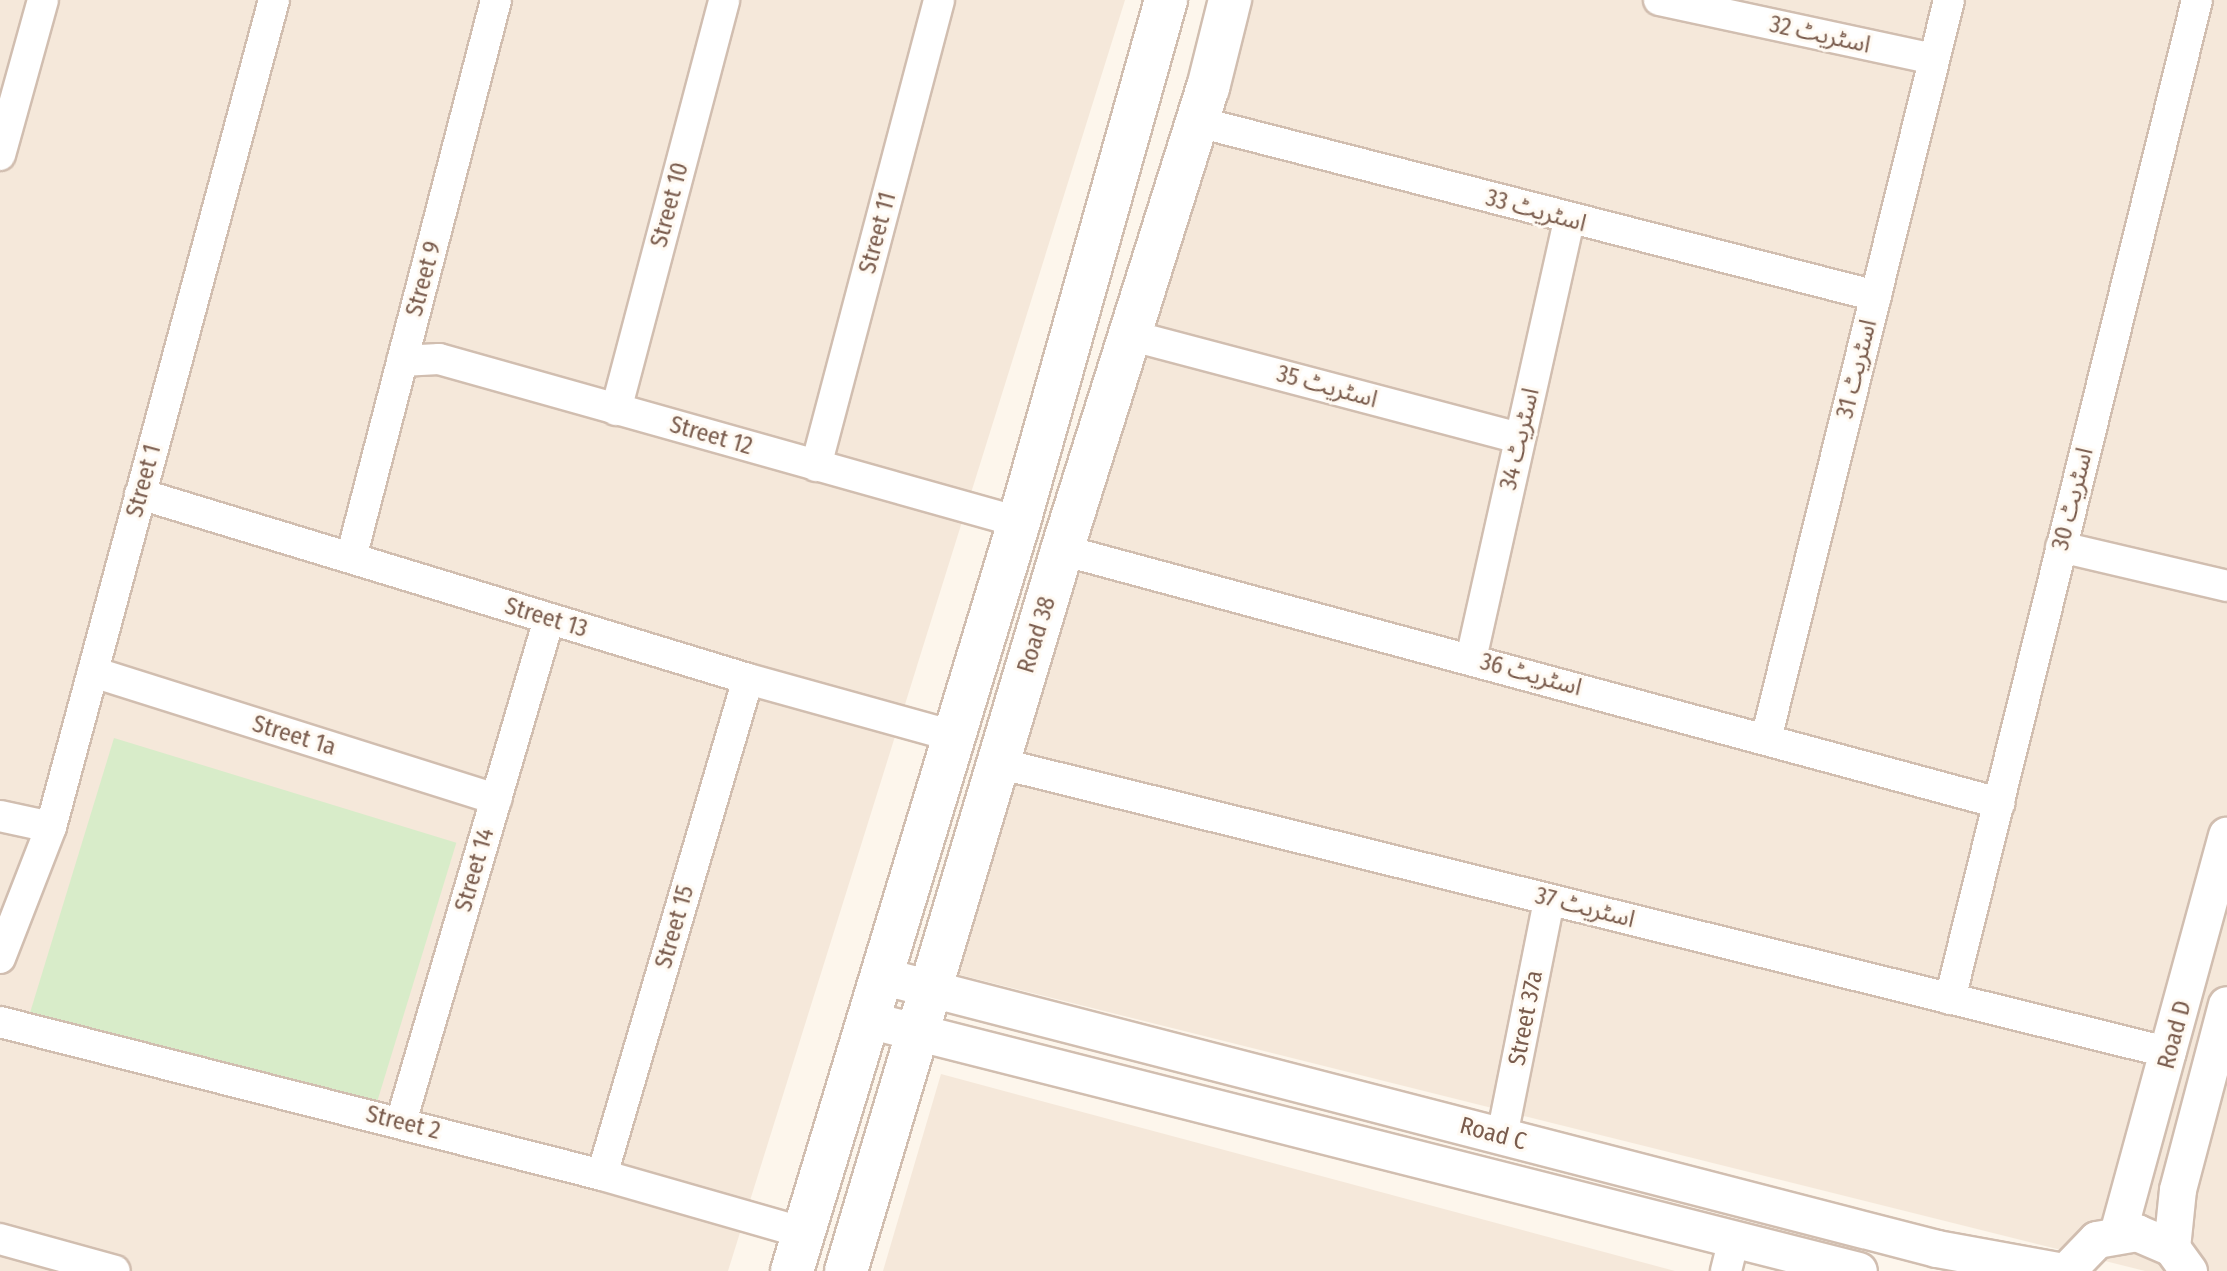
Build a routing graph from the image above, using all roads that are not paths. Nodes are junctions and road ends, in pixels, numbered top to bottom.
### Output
1 (43, 0) edge
2 (274, 0) edge
3 (496, 0) edge
4 (724, 0) edge
5 (939, 0) edge
6 (1166, 0) edge
7 (1230, 0) edge
8 (1659, 0) edge
9 (1949, 0) edge
10 (2197, 0) edge
11 (1934, 59) junction
12 (1198, 122) junction
13 (0, 155) edge
14 (1569, 219) junction
15 (1876, 296) junction
16 (1133, 336) junction
17 (402, 361) junction
18 (616, 410) junction
19 (1520, 438) junction
20 (816, 466) junction
21 (140, 494) junction
22 (1019, 522) junction
23 (2061, 547) junction
24 (1062, 550) junction
25 (351, 558) junction
26 (2227, 586) edge
27 (549, 619) junction
28 (1471, 659) junction
29 (93, 672) junction
30 (748, 679) junction
31 (954, 736) junction
32 (1766, 739) junction
33 (998, 763) junction
34 (496, 799) junction
35 (1999, 803) junction
36 (0, 816) edge
37 (51, 827) junction
38 (2227, 836) edge
39 (1549, 900) junction
40 (0, 958) edge
41 (881, 976) junction
42 (930, 988) junction
43 (1950, 999) junction
44 (2227, 1005) edge
45 (868, 1020) junction
46 (0, 1022) edge
47 (917, 1033) junction
48 (2171, 1053) junction
49 (401, 1122) junction
50 (1502, 1136) junction
51 (602, 1175) junction
52 (2118, 1234) junction
53 (0, 1239) edge
54 (798, 1252) edge
55 (1730, 1255) edge
56 (2181, 1260) edge
57 (853, 1269) edge
58 (115, 1271) edge
59 (1859, 1271) edge
60 (2058, 1271) edge
61 (2067, 1271) edge

1 - 13 street
2 - 21 street, Street 1
3 - 17 street, Street 9
4 - 18 street, Street 10
5 - 20 street, Street 11
6 - 22 main road, Road 38
7 - 12 main road, Road 38
8 - 11 street, اسٹریٹ 32
9 - 11 street, اسٹریٹ 31
10 - 23 street, اسٹریٹ 30
11 - 15 street, اسٹریٹ 31
12 - 14 street, اسٹریٹ 33
12 - 16 main road, Road 38
14 - 15 street, اسٹریٹ 33
14 - 19 street, اسٹریٹ 34
15 - 32 street, اسٹریٹ 31
16 - 19 street, اسٹریٹ 35
16 - 24 main road, Road 38
17 - 18 street, Street 12
17 - 25 street, Street 9
18 - 20 street, Street 12
19 - 28 street, اسٹریٹ 34
20 - 22 street, Street 12
21 - 25 street, Street 13
21 - 29 street, Street 1
22 - 31 main road, Road 38
23 - 26 street
23 - 35 street, اسٹریٹ 30
24 - 28 street, اسٹریٹ 36
24 - 33 main road, Road 38
25 - 27 street, Street 13
27 - 30 street, Street 13
27 - 34 street, Street 14
28 - 32 street, اسٹریٹ 36
29 - 34 street, Street 1a
29 - 37 street, Street 1
30 - 31 street, Street 13
30 - 51 street, Street 15
31 - 41 main road, Road 38
32 - 35 street, اسٹریٹ 36
33 - 39 street, اسٹریٹ 37
33 - 42 main road, Road 38
34 - 49 street, Street 14
35 - 43 street, اسٹریٹ 30
36 - 37 street
37 - 40 street, Street 1
38 - 48 street, Road D
39 - 43 street, اسٹریٹ 37
39 - 50 street, Street 37a
41 - 42 street, Road C
41 - 45 main road, Road 38
42 - 47 main road, Road 38
42 - 50 street, Road C
43 - 48 street, اسٹریٹ 37
44 - 56 street, Road D
45 - 47 street, Road C
45 - 54 main road, Road 38
46 - 49 street, Street 2
47 - 55 street, Road C
47 - 57 main road, Road 38
48 - 52 street, Road D
49 - 51 street, Street 2
50 - 60 street, Road C
51 - 54 street, Street 2
52 - 56 street
52 - 61 street
53 - 58 street
55 - 59 street, Road C

